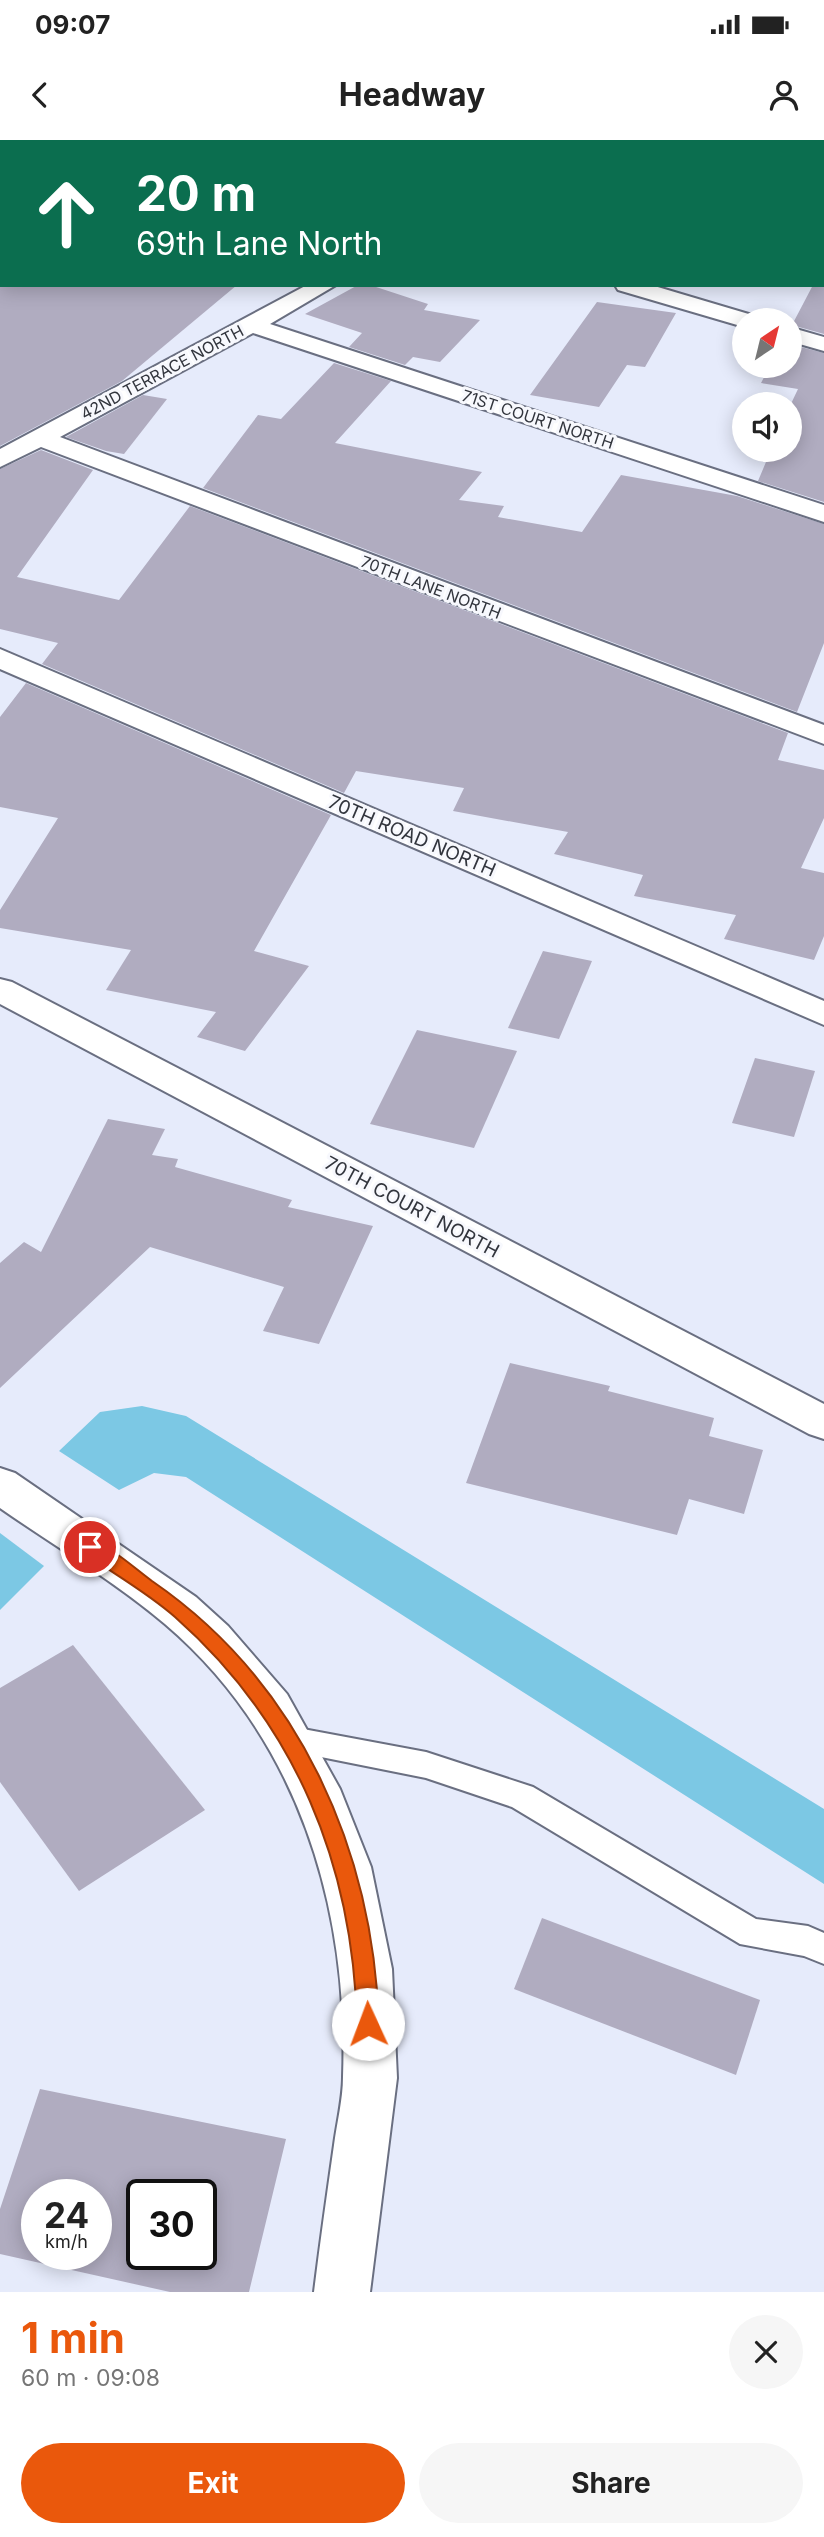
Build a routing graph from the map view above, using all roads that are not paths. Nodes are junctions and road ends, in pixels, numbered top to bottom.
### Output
1 (321, 287) edge
2 (633, 287) edge
3 (732, 316) edge
4 (251, 325) junction
5 (802, 338) edge
6 (824, 345) edge
7 (38, 438) junction
8 (0, 459) edge
9 (824, 514) edge
10 (0, 658) edge
11 (824, 736) edge
12 (0, 990) edge
13 (824, 1014) edge
14 (824, 1423) edge
15 (0, 1485) edge
16 (287, 1739) junction
17 (824, 1949) edge
18 (342, 2292) edge

1 - 4 street, 42ND TERRACE NORTH
2 - 3 street
4 - 7 street, 42ND TERRACE NORTH
4 - 9 street, 71ST COURT NORTH
5 - 6 street
7 - 8 street, 42ND TERRACE NORTH
7 - 11 street, 70TH LANE NORTH
10 - 13 street, 70TH ROAD NORTH
12 - 14 street, 70TH COURT NORTH
15 - 16 street
16 - 17 lane
16 - 18 street

